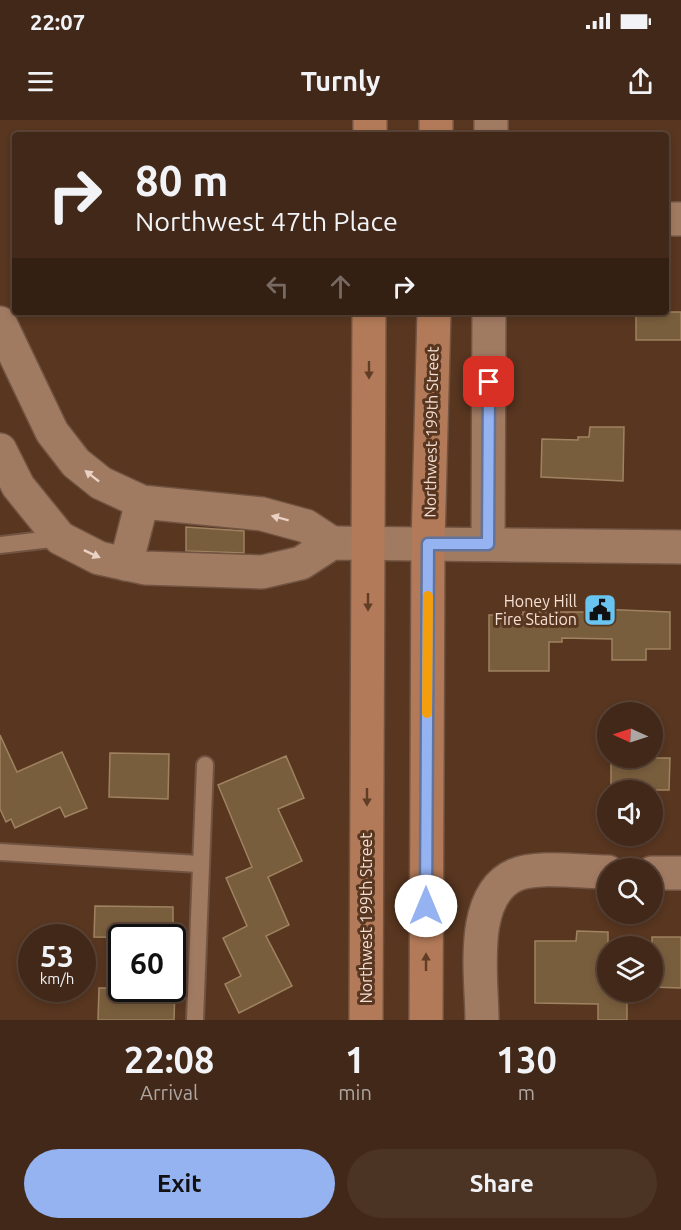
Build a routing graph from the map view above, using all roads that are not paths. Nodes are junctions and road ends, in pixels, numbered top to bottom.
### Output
1 (369, 315) edge
2 (434, 315) edge
3 (489, 315) edge
4 (0, 323) edge
5 (0, 450) edge
6 (142, 502) junction
7 (60, 538) junction
8 (332, 543) junction
9 (368, 543) junction
10 (428, 544) junction
11 (488, 544) junction
12 (0, 545) edge
13 (681, 547) edge
14 (126, 564) junction
15 (205, 765) dead end
16 (0, 852) edge
17 (199, 864) junction
18 (597, 872) edge
19 (663, 873) edge
20 (681, 873) edge
21 (195, 1020) edge
22 (366, 1020) edge
23 (426, 1020) edge
24 (482, 1020) edge

1 -> 9 main road, Northwest 199th Street
2 - 10 main road, Northwest 199th Street
3 - 11 street
6 -> 4 street
5 - 7 street
8 -> 6 street
6 - 14 street
7 - 12 lane
7 -> 14 street
8 - 9 street
8 - 14 street
9 - 10 street
9 -> 22 main road, Northwest 199th Street
10 - 11 street
23 -> 10 main road, Northwest 199th Street
11 - 13 street
15 - 17 lane
16 - 17 lane
17 - 21 lane
18 - 24 street
19 - 20 street

